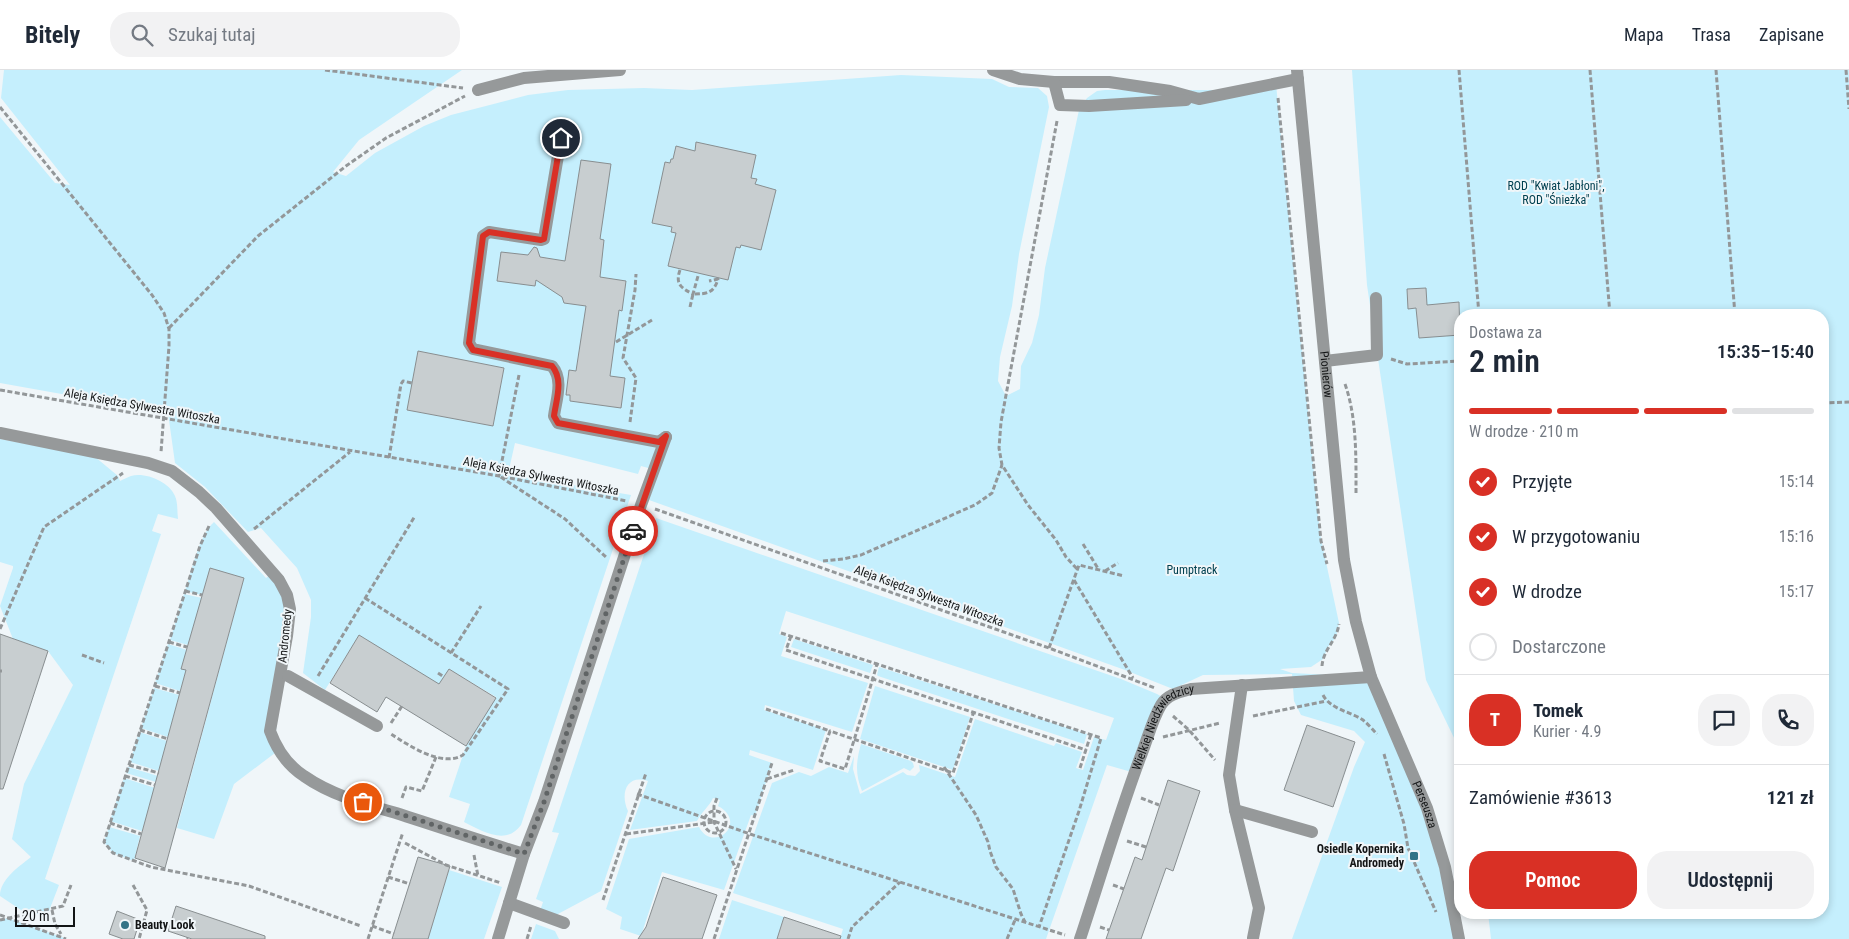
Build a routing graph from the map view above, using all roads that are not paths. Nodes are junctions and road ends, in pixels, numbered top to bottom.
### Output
1 (620, 70) edge
2 (993, 70) edge
3 (1297, 74) edge
4 (1054, 82) junction
5 (478, 90) road end
6 (1199, 99) junction
7 (561, 138) dead end
8 (1376, 298) dead end
9 (1325, 361) junction
10 (0, 433) edge
11 (288, 676) dead end
12 (1372, 678) junction
13 (1242, 686) junction
14 (377, 726) dead end
15 (1235, 810) junction
16 (1312, 832) dead end
17 (524, 854) junction
18 (509, 903) junction
19 (1454, 913) edge
20 (1455, 919) edge
21 (564, 922) dead end
22 (1074, 938) edge
23 (1252, 938) edge
24 (498, 939) edge
25 (1459, 939) edge

1 - 5 street
2 - 4 street
3 - 6 street
3 - 9 street, Pionierów
4 - 6 street
4 - 6 street
7 - 17 street
8 - 9 street
9 - 12 street, Pionierów
10 - 17 street, Andromedy
11 - 14 street
12 - 13 street, Wielkiej Niedźwiedzicy
12 - 19 street, Perseusza
13 - 15 street
13 - 22 street, Wielkiej Niedźwiedzicy
15 - 16 street
15 - 23 street
17 - 18 street
18 - 21 street
18 - 24 street
20 - 25 street, Perseusza

